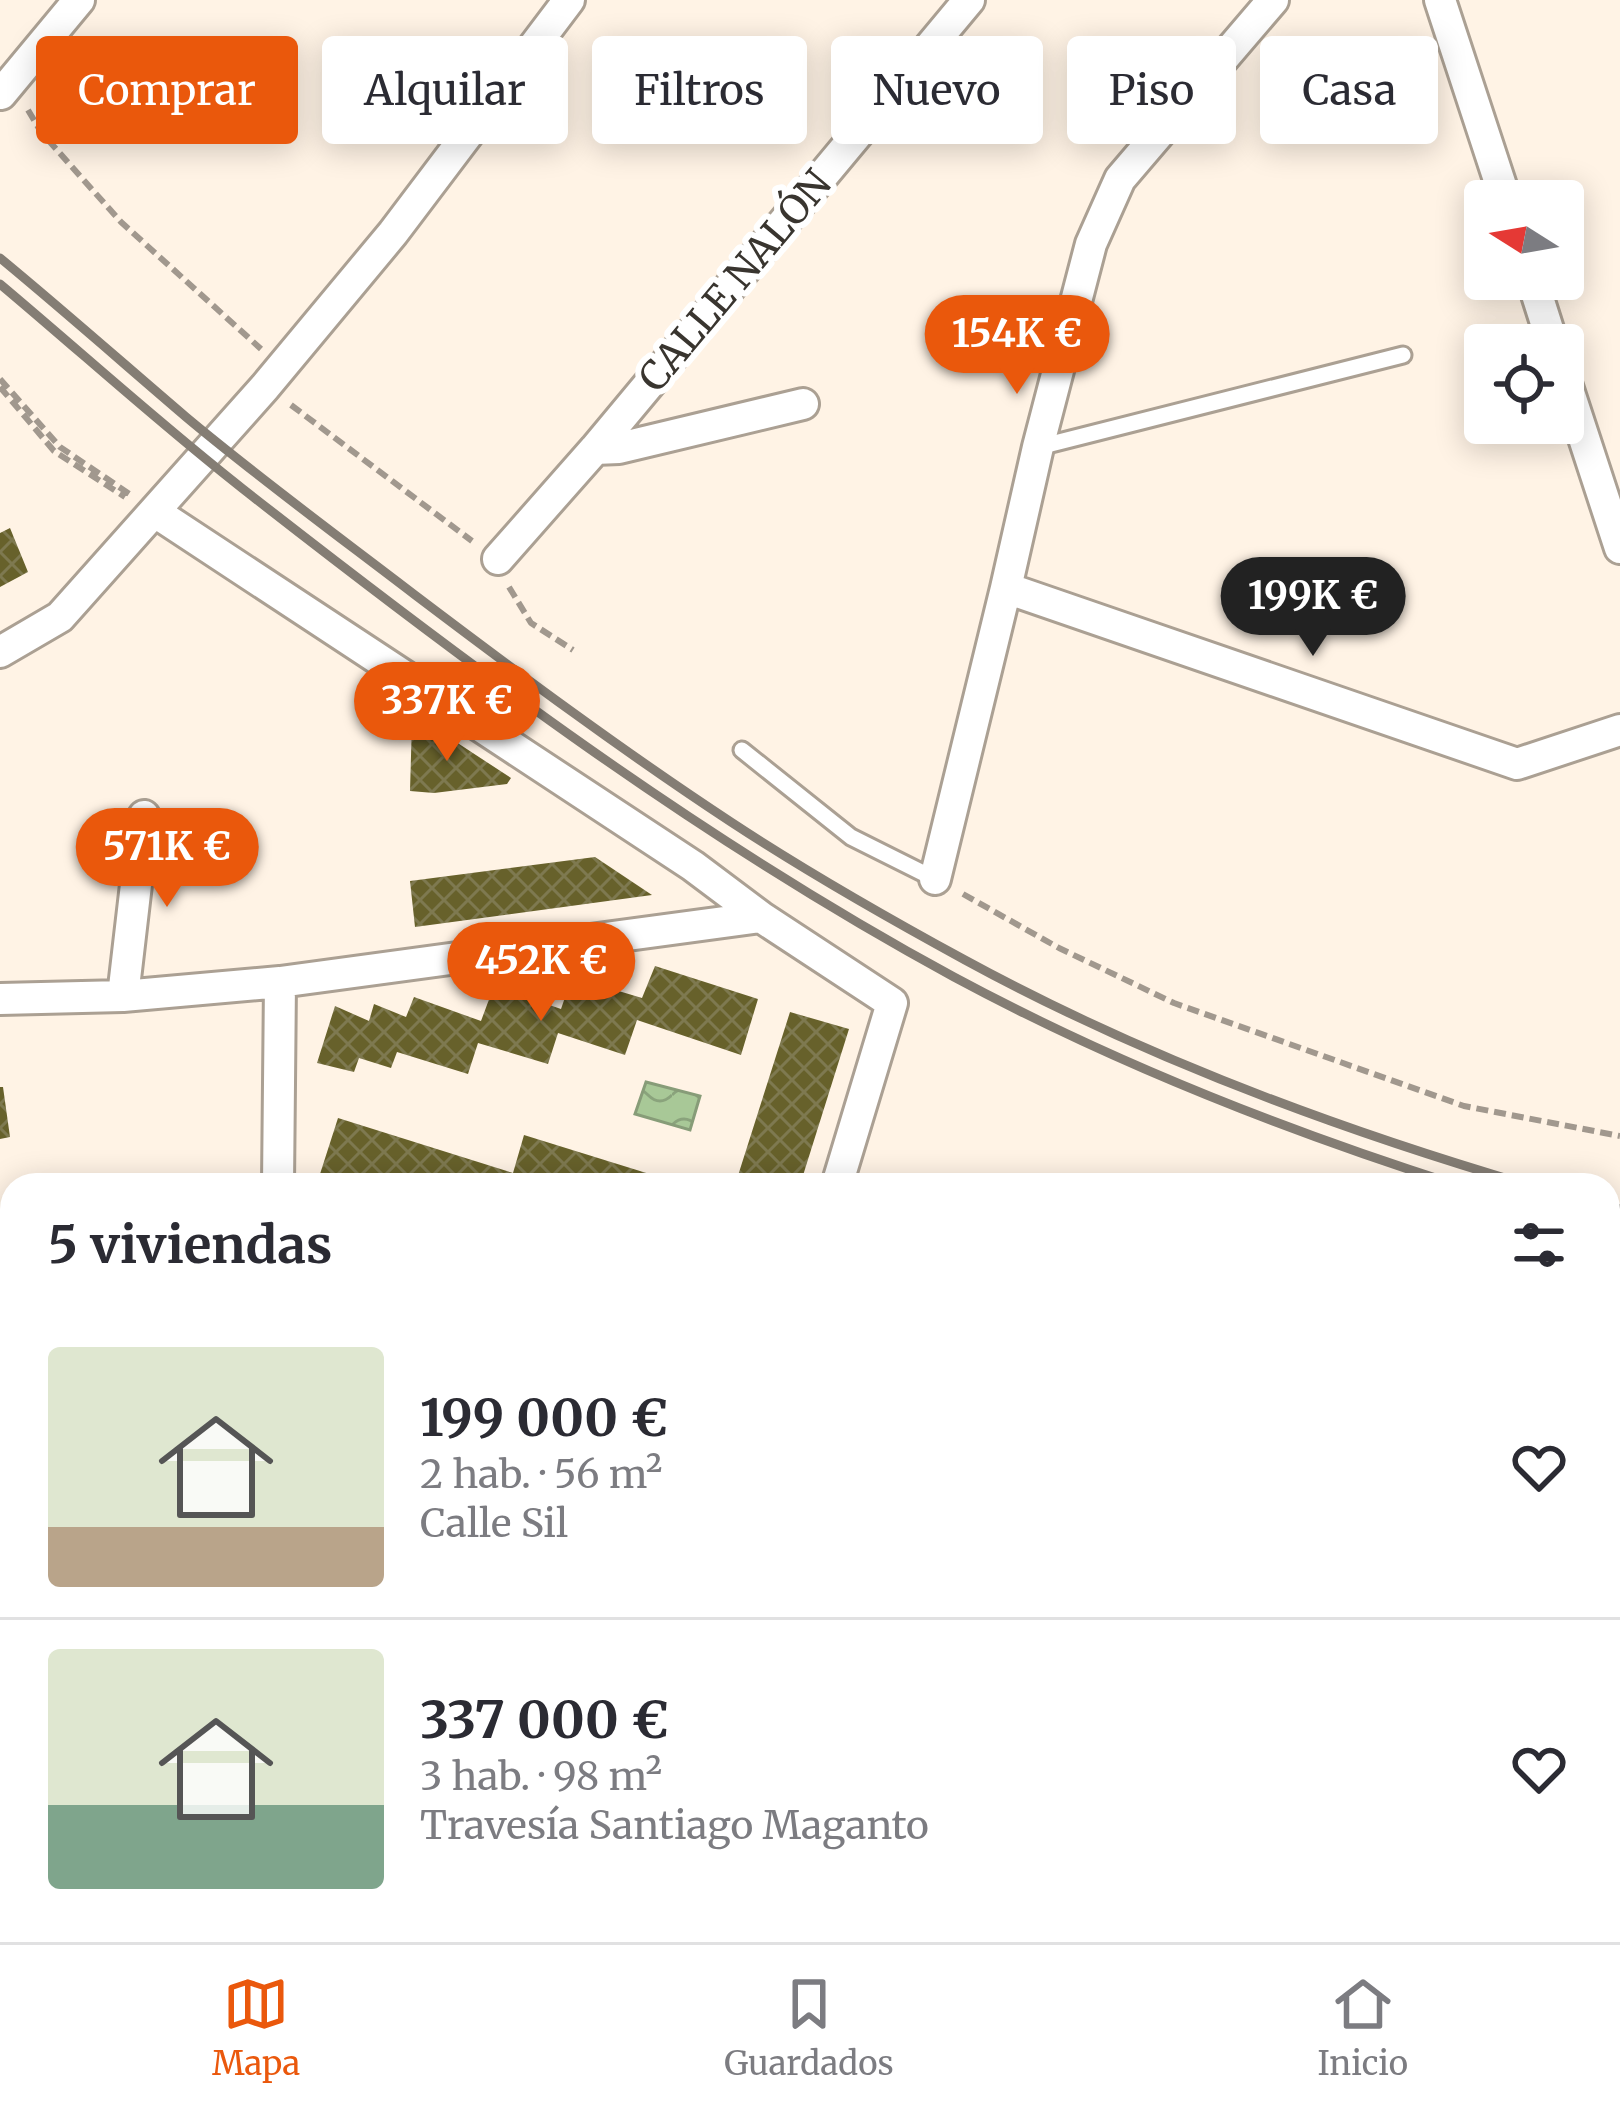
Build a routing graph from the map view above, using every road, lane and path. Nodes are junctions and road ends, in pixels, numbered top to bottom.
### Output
1 (79, 0) edge
2 (569, 0) edge
3 (969, 0) edge
4 (1273, 0) edge
5 (1440, 0) edge
6 (6, 88) edge
7 (1499, 180) edge
8 (1403, 355) dead end
9 (281, 368) junction
10 (0, 383) edge
11 (803, 404) dead end
12 (296, 409) dead end
13 (1584, 438) edge
14 (1038, 447) junction
15 (595, 449) junction
16 (157, 510) junction
17 (1620, 548) edge
18 (498, 560) junction
19 (1006, 588) junction
20 (573, 650) dead end
21 (0, 652) edge
22 (1620, 730) edge
23 (742, 750) dead end
24 (144, 816) dead end
25 (935, 879) junction
26 (761, 917) junction
27 (280, 982) junction
28 (123, 996) junction
29 (0, 999) edge
30 (1620, 1136) edge
31 (278, 1173) edge
32 (841, 1173) edge

1 - 6 street
2 - 9 street
3 - 15 street, CALLE NALÓN
4 - 14 street
5 - 7 street
6 - 9 path
8 - 14 lane
9 - 16 street
10 - 16 path
11 - 15 street
12 - 18 path
13 - 17 street
14 - 19 street
15 - 18 street, CALLE NALÓN
16 - 21 street
16 - 26 street
18 - 20 path
19 - 22 street
19 - 25 street
23 - 25 lane
24 - 28 street
25 - 30 path
26 - 27 street
26 - 32 street
27 - 28 street
27 - 31 street
28 - 29 street

